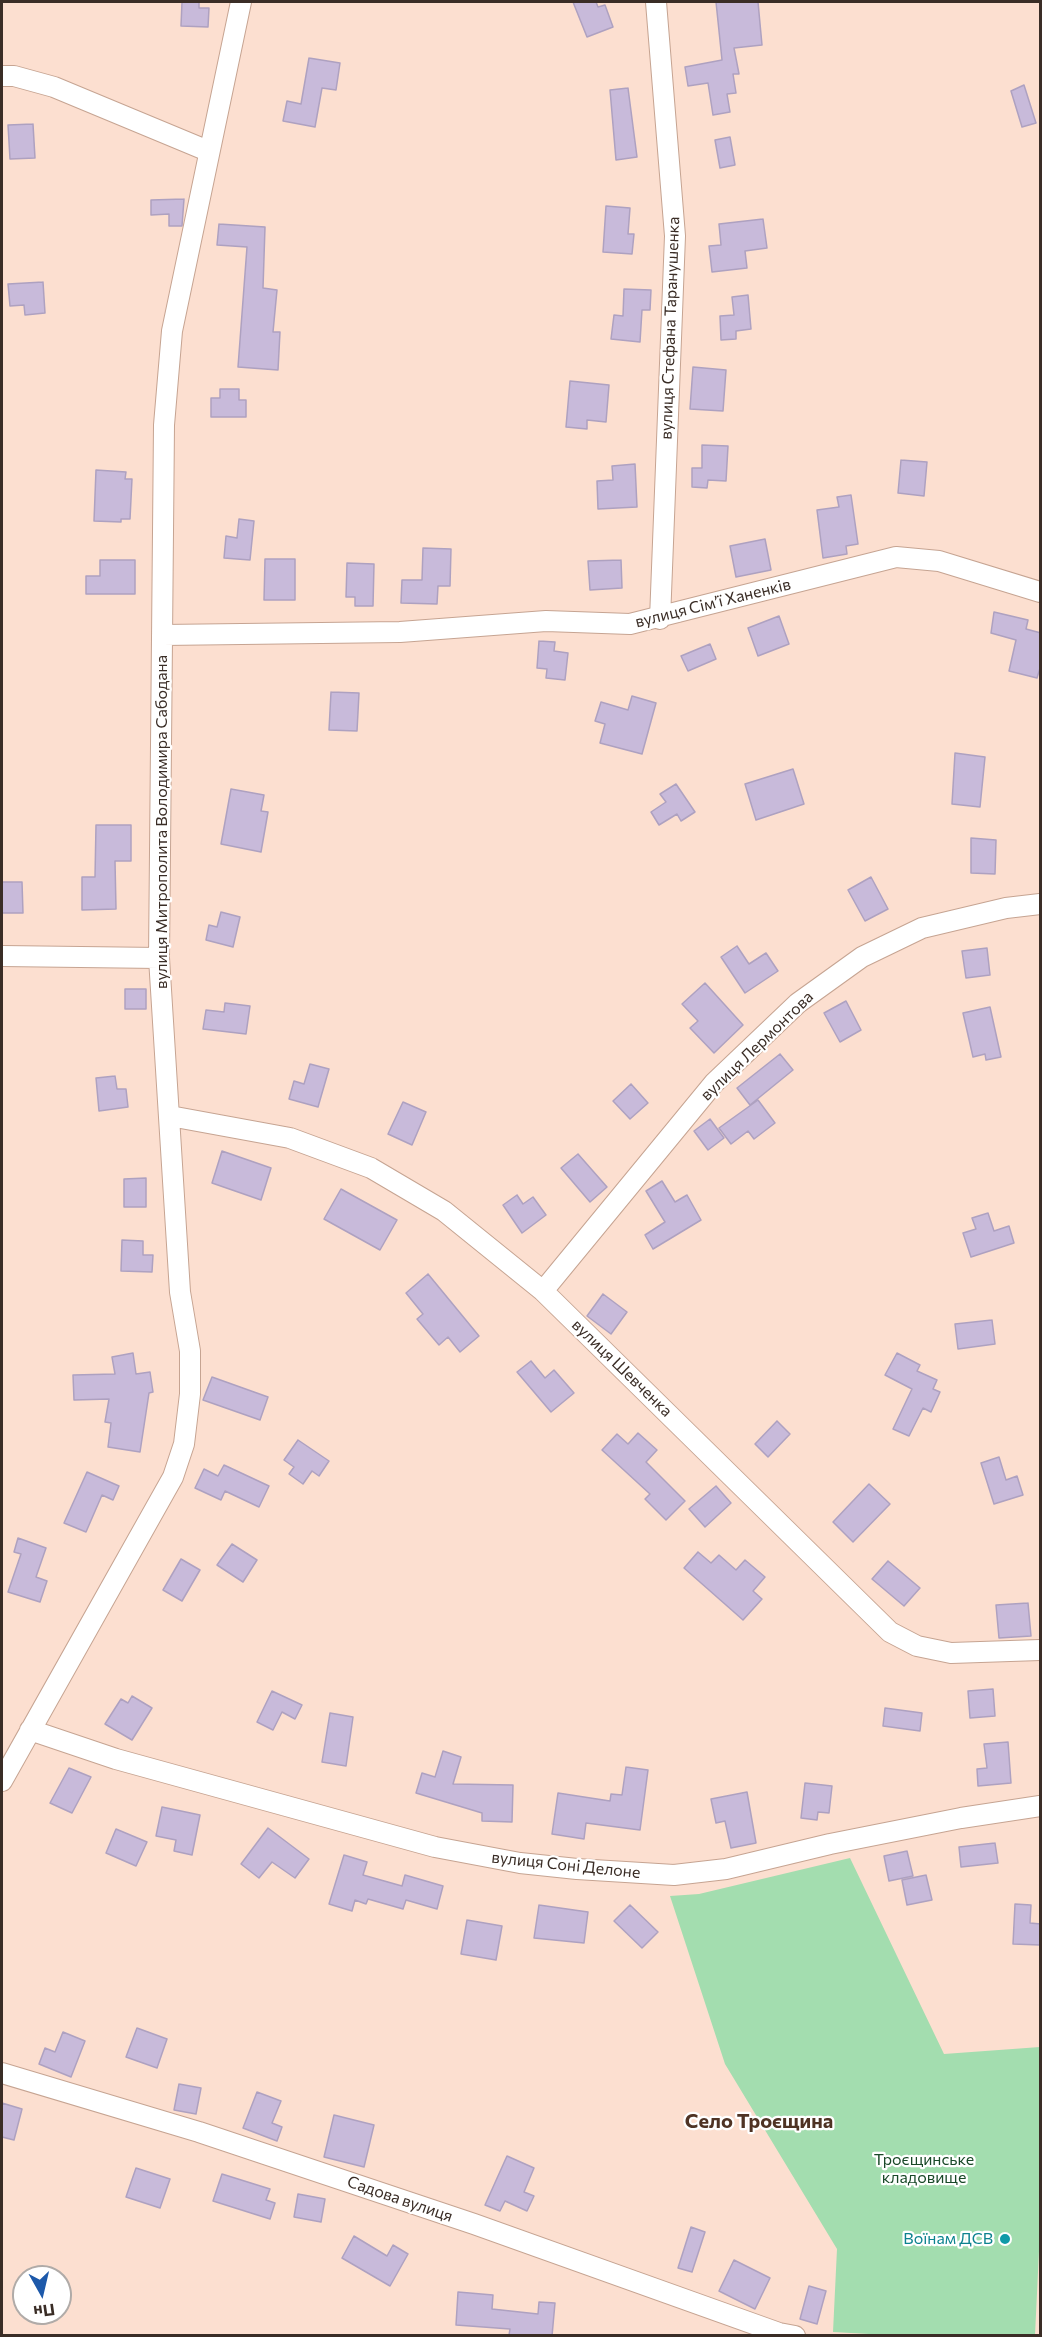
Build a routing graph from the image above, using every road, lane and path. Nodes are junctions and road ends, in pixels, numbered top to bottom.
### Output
1 (241, 2) edge
2 (656, 2) edge
3 (2, 76) edge
4 (208, 151) junction
5 (1041, 592) edge
6 (660, 619) junction
7 (163, 635) junction
8 (1041, 904) edge
9 (2, 957) edge
10 (159, 958) junction
11 (170, 1116) junction
12 (543, 1291) junction
13 (1041, 1650) edge
14 (30, 1730) junction
15 (2, 1781) edge
16 (1041, 1806) edge
17 (2, 2073) edge
18 (795, 2336) edge

1 - 4 street, вулиця Митрополита Володимира Сабодана
2 - 6 street, вулиця Стефана Таранушенка
3 - 4 street
4 - 7 street, вулиця Митрополита Володимира Сабодана
5 - 6 street, вулиця Сімʼї Ханенків
6 - 7 street, вулиця Сімʼї Ханенків
7 - 10 street, вулиця Митрополита Володимира Сабодана
8 - 12 street, вулиця Лермонтова
9 - 10 street
10 - 11 street, вулиця Митрополита Володимира Сабодана
11 - 12 street, вулиця Шевченка
11 - 14 street, вулиця Митрополита Володимира Сабодана
12 - 13 street, вулиця Шевченка
14 - 15 street, вулиця Митрополита Володимира Сабодана
14 - 16 street, вулиця Соні Делоне
17 - 18 street, Садова вулиця

